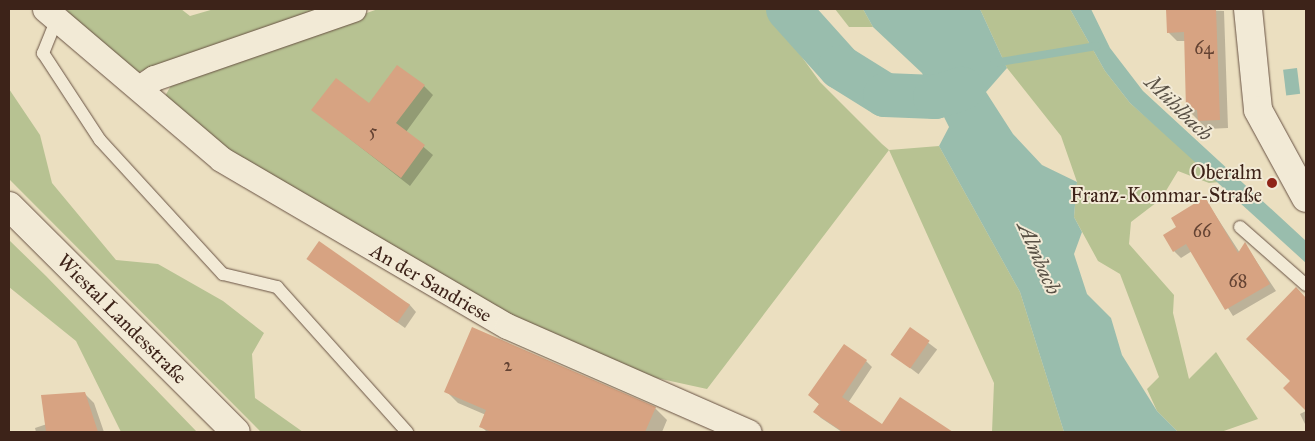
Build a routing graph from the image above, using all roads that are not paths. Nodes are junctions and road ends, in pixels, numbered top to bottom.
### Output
1 (353, 9) edge
2 (1248, 9) edge
3 (50, 15) edge
4 (139, 88) junction
5 (1306, 198) edge
6 (9, 206) edge
7 (1240, 227) dead end
8 (1306, 285) edge
9 (719, 426) edge
10 (236, 432) edge
11 (407, 432) edge
12 (749, 432) edge

1 - 4 street
2 - 5 main road
3 - 4 street, An der Sandriese
3 - 11 lane
4 - 9 street, An der Sandriese
6 - 10 main road, Wiestal Landesstraße
7 - 8 lane
9 - 12 street, An der Sandriese

